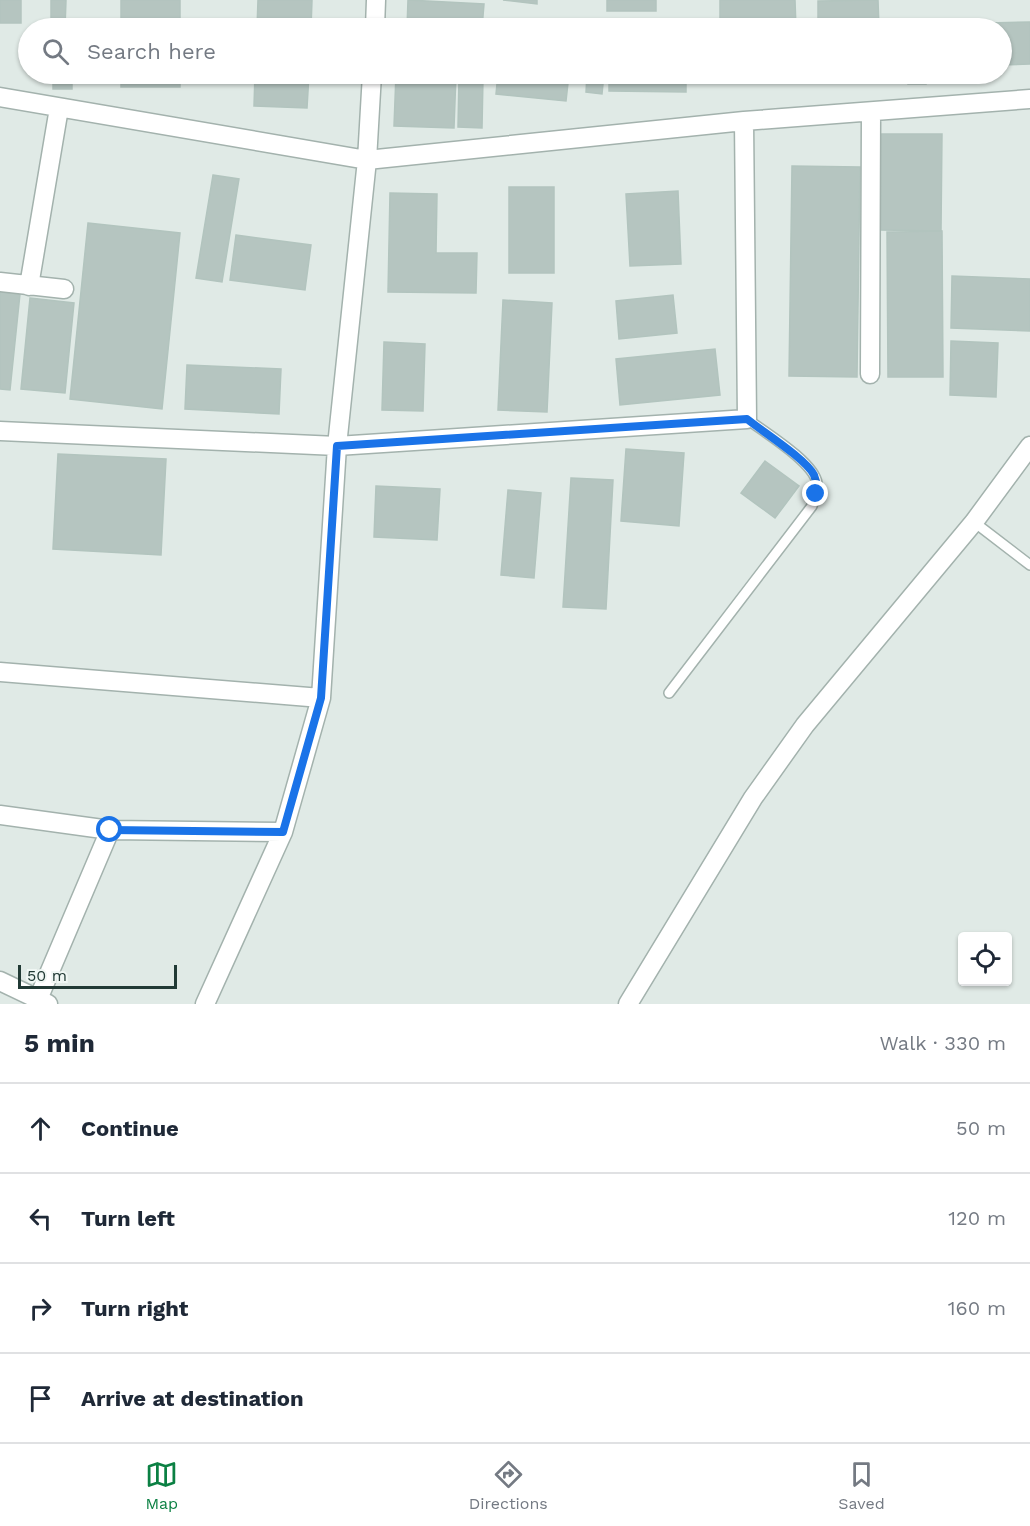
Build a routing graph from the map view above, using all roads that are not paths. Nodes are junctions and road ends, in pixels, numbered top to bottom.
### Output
1 (376, 0) edge
2 (375, 18) edge
3 (371, 84) edge
4 (0, 97) edge
5 (1030, 99) edge
6 (59, 108) junction
7 (871, 113) junction
8 (744, 122) junction
9 (367, 160) junction
10 (0, 282) edge
11 (28, 286) junction
12 (64, 289) dead end
13 (870, 374) dead end
14 (747, 419) junction
15 (0, 431) edge
16 (337, 446) junction
17 (1030, 446) edge
18 (974, 522) junction
19 (1030, 565) edge
20 (0, 672) edge
21 (669, 693) dead end
22 (321, 698) junction
23 (0, 815) edge
24 (110, 830) junction
25 (283, 832) junction
26 (0, 981) edge
27 (41, 1002) edge
28 (205, 1004) edge
29 (628, 1004) edge

1 - 2 street
3 - 9 street
4 - 6 street
5 - 7 street
6 - 9 street
6 - 11 street
7 - 8 street
7 - 13 street
8 - 9 street
8 - 14 street
9 - 16 street
10 - 11 street
11 - 12 street
14 - 16 street
14 - 21 lane
15 - 16 street
16 - 22 street
17 - 18 street
18 - 19 lane
18 - 29 street
20 - 22 street
22 - 25 street
23 - 24 street
24 - 25 street
24 - 27 street
25 - 28 street
26 - 27 street

